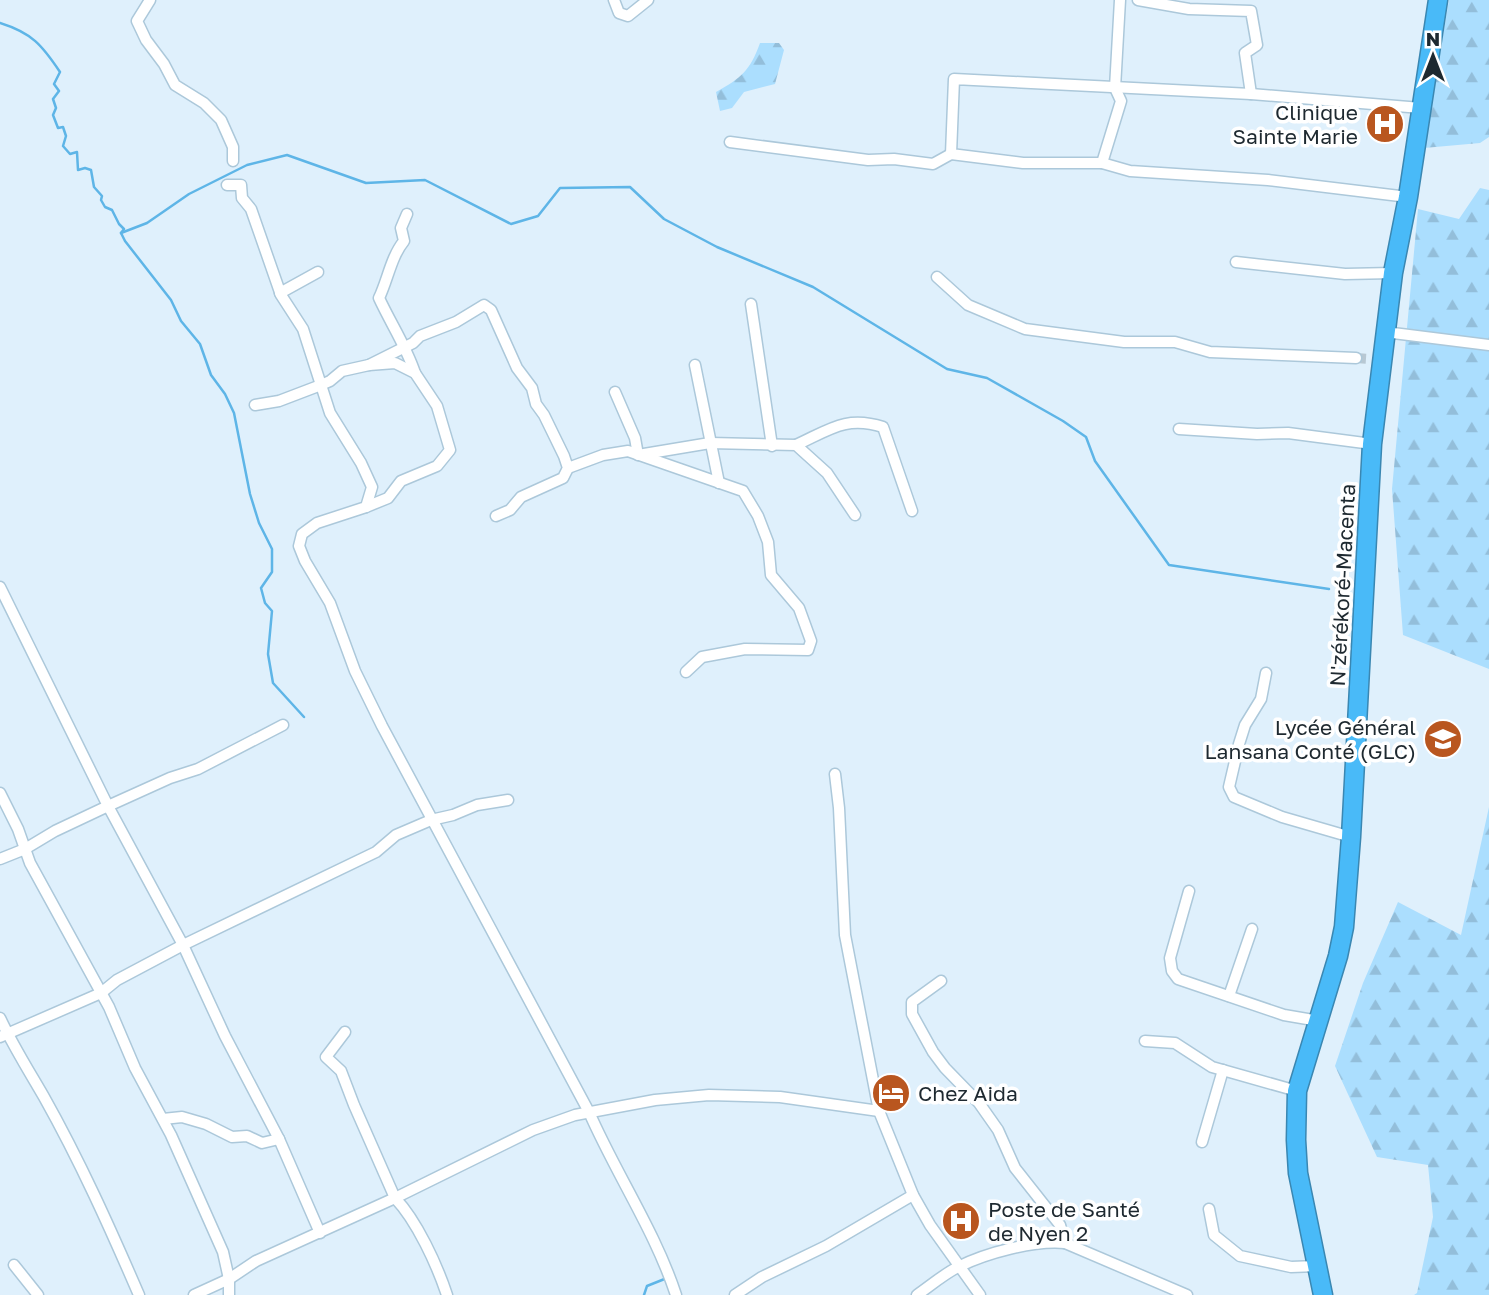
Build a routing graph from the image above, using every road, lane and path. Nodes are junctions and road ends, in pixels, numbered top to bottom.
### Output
1 (150, 0) edge
2 (614, 0) edge
3 (648, 0) edge
4 (1120, 0) edge
5 (1139, 0) edge
6 (1438, 0) edge
7 (1115, 88) junction
8 (1251, 94) junction
9 (1421, 108) junction
10 (730, 142) dead end
11 (951, 155) junction
12 (233, 161) dead end
13 (1102, 163) junction
14 (227, 185) dead end
15 (1408, 197) junction
16 (407, 214) dead end
17 (1236, 262) dead end
18 (318, 272) dead end
19 (1393, 273) junction
20 (937, 277) dead end
21 (280, 293) junction
22 (751, 304) dead end
23 (1385, 332) junction
24 (1489, 345) edge
25 (406, 347) junction
26 (1356, 358) tunnel mouth
27 (369, 365) junction
28 (695, 365) dead end
29 (415, 373) junction
30 (321, 385) junction
31 (615, 392) dead end
32 (255, 405) dead end
33 (1179, 429) dead end
34 (710, 443) junction
35 (1372, 444) junction
36 (796, 445) junction
37 (772, 446) junction
38 (638, 455) junction
39 (568, 468) junction
40 (719, 483) junction
41 (366, 507) junction
42 (912, 511) dead end
43 (855, 515) dead end
44 (496, 516) dead end
45 (0, 587) edge
46 (686, 672) dead end
47 (1266, 673) dead end
48 (283, 725) dead end
49 (835, 774) dead end
50 (0, 793) edge
51 (508, 800) dead end
52 (108, 806) junction
53 (431, 820) junction
54 (1351, 837) junction
55 (25, 849) junction
56 (0, 859) edge
57 (1189, 891) dead end
58 (1252, 929) dead end
59 (183, 945) junction
60 (942, 981) dead end
61 (101, 993) junction
62 (1230, 996) junction
63 (0, 1018) edge
64 (1320, 1021) junction
65 (345, 1032) dead end
66 (4, 1036) edge
67 (1145, 1041) dead end
68 (1223, 1070) junction
69 (1297, 1091) junction
70 (879, 1111) junction
71 (589, 1112) junction
72 (163, 1119) junction
73 (279, 1139) junction
74 (1202, 1142) dead end
75 (912, 1195) junction
76 (395, 1198) junction
77 (1209, 1209) dead end
78 (320, 1233) junction
79 (1065, 1242) junction
80 (14, 1265) dead end
81 (1317, 1266) junction
82 (959, 1267) junction
83 (229, 1279) junction
84 (38, 1295) edge
85 (139, 1295) edge
86 (194, 1295) edge
87 (229, 1295) edge
88 (447, 1295) edge
89 (676, 1295) edge
90 (735, 1295) edge
91 (917, 1295) edge
92 (980, 1295) edge
93 (1187, 1295) edge
94 (1323, 1295) edge

1 - 12 street
2 - 3 street
4 - 7 street
5 - 8 street
6 - 9 highway, N'zérékoré-Macenta
7 - 8 street
7 - 11 street
7 - 13 street
8 - 9 street
9 - 15 highway, N'zérékoré-Macenta
10 - 11 street
11 - 13 street
13 - 15 street
14 - 21 street
15 - 19 highway, N'zérékoré-Macenta
16 - 25 street
17 - 19 street
18 - 21 street
19 - 23 highway, N'zérékoré-Macenta
20 - 26 street
21 - 30 street
22 - 37 street
23 - 24 street
23 - 35 highway, N'zérékoré-Macenta
25 - 27 street
25 - 29 street
25 - 39 street
27 - 29 street
27 - 30 street
28 - 34 street
29 - 41 street
30 - 32 street
30 - 41 street
31 - 38 street
33 - 35 street
34 - 37 street
34 - 38 street
34 - 40 street
35 - 54 highway, N'zérékoré-Macenta
36 - 37 street
36 - 42 street
36 - 43 street
38 - 39 street
38 - 40 street
39 - 44 street
40 - 46 street
41 - 53 street
45 - 52 street
47 - 54 street
48 - 52 street
49 - 70 street
50 - 55 street
51 - 53 street
52 - 55 street
52 - 59 street
53 - 59 street
53 - 71 street
54 - 64 highway, N'zérékoré-Macenta
55 - 56 street
55 - 61 street
57 - 62 street
58 - 62 street
59 - 61 street
59 - 73 street
60 - 79 street
61 - 66 street
61 - 72 street
62 - 64 street
63 - 66 street
64 - 69 highway, N'zérékoré-Macenta
65 - 76 street
66 - 85 street
67 - 68 street
68 - 69 street
68 - 74 street
69 - 81 highway, N'zérékoré-Macenta
70 - 71 street
70 - 75 street
71 - 76 street
71 - 89 street
72 - 73 street
72 - 83 street
73 - 78 street
75 - 82 street
75 - 90 street
76 - 78 street
76 - 88 street
77 - 81 street
78 - 83 street
79 - 82 street
79 - 93 street
80 - 84 street
81 - 94 highway, N'zérékoré-Macenta
82 - 91 street
82 - 92 street
83 - 86 street
83 - 87 street

